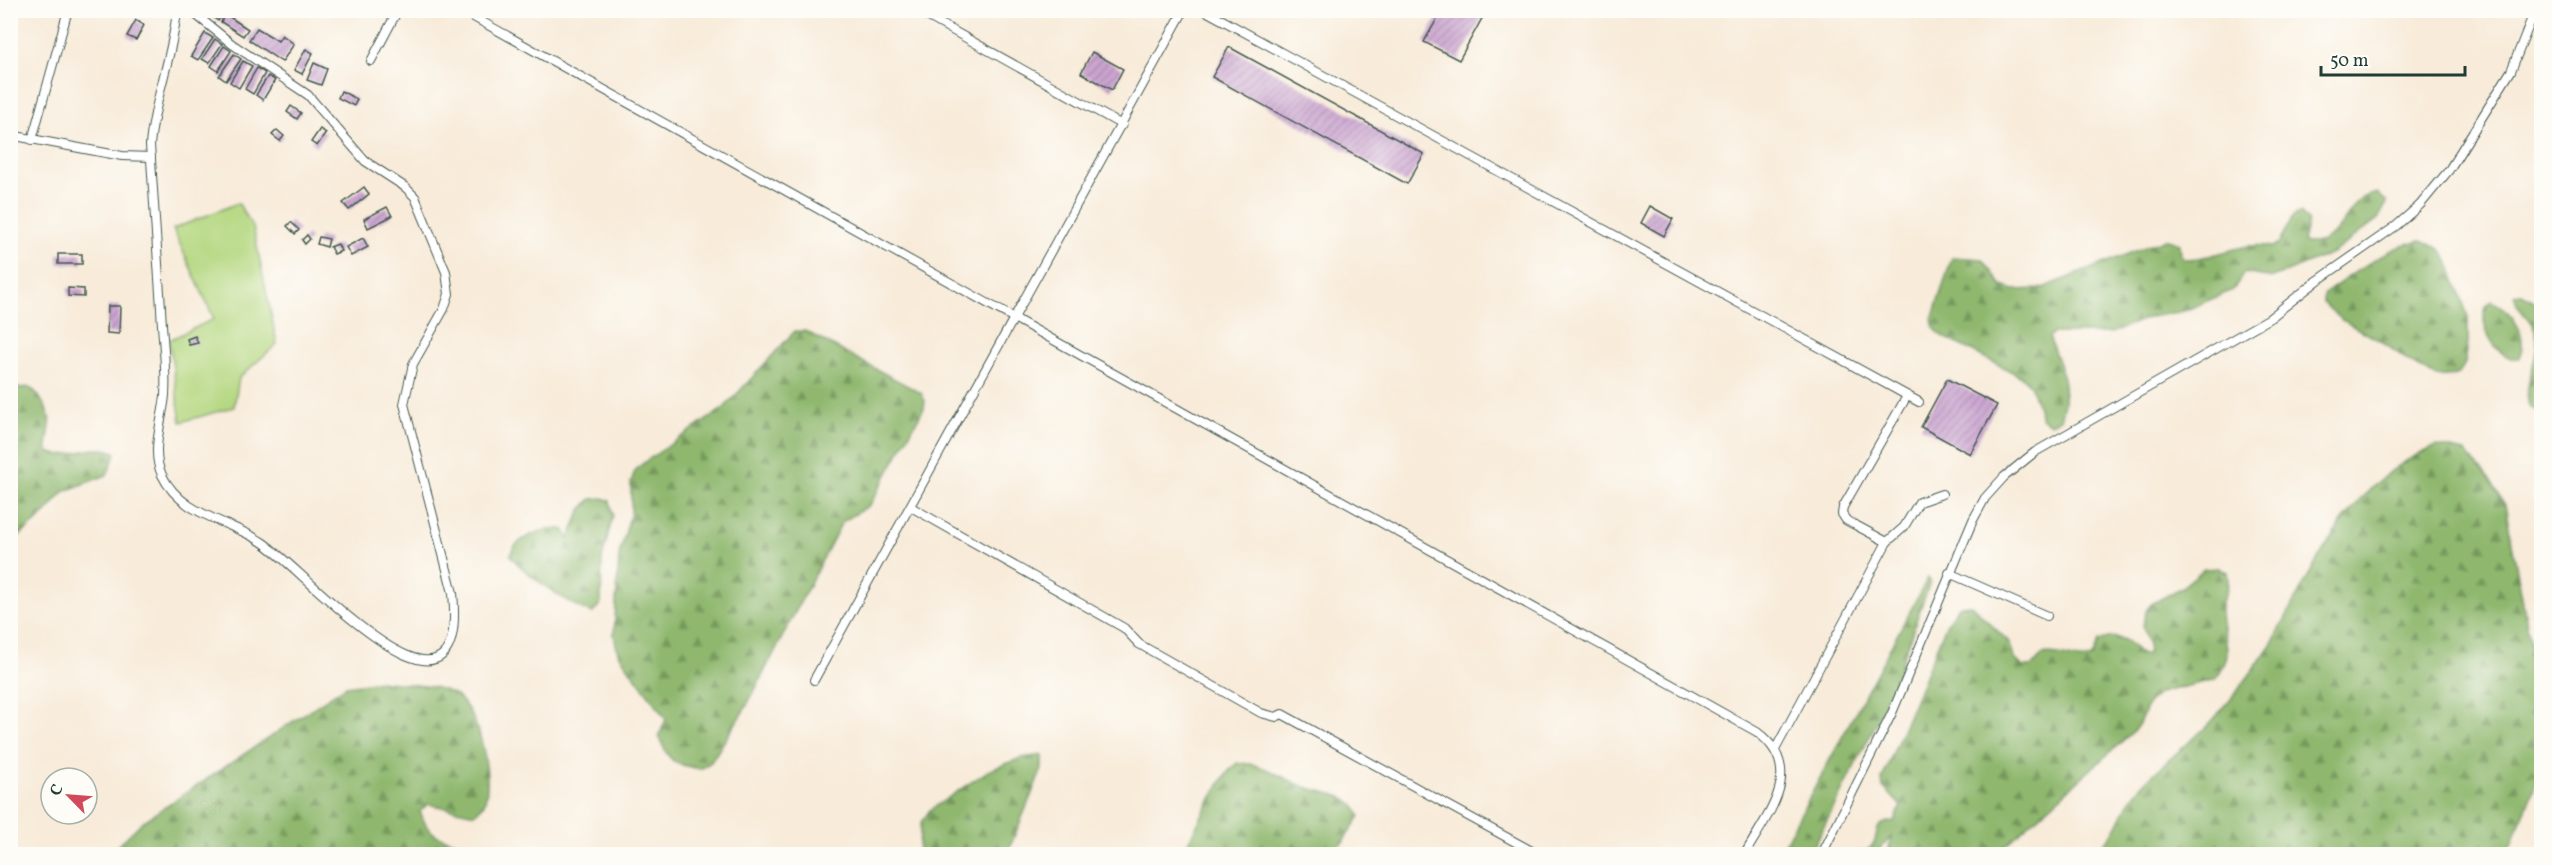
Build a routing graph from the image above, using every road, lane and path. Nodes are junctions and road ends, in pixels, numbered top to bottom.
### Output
1 (68, 10) edge
2 (177, 10) edge
3 (190, 10) edge
4 (398, 10) edge
5 (461, 10) edge
6 (916, 10) edge
7 (1184, 10) edge
8 (1204, 10) edge
9 (2535, 10) edge
10 (371, 60) dead end
11 (1122, 125) junction
12 (10, 135) edge
13 (32, 140) junction
14 (151, 158) junction
15 (1016, 319) junction
16 (1907, 396) junction
17 (1919, 402) dead end
18 (1942, 494) dead end
19 (912, 507) junction
20 (1887, 542) junction
21 (1949, 573) junction
22 (2047, 616) dead end
23 (814, 680) dead end
24 (1776, 748) junction
25 (1537, 855) edge
26 (1745, 855) edge
27 (1822, 855) edge

1 - 13 lane
2 - 14 lane
3 - 14 lane
4 - 10 lane
5 - 15 lane
6 - 11 lane
7 - 11 lane
8 - 16 lane
9 - 21 lane
11 - 15 lane
12 - 13 lane
13 - 14 lane
15 - 19 lane
15 - 24 lane
16 - 17 lane
16 - 20 lane
18 - 20 lane
19 - 23 lane
19 - 25 lane
20 - 24 lane
21 - 22 lane
21 - 27 lane
24 - 26 lane

